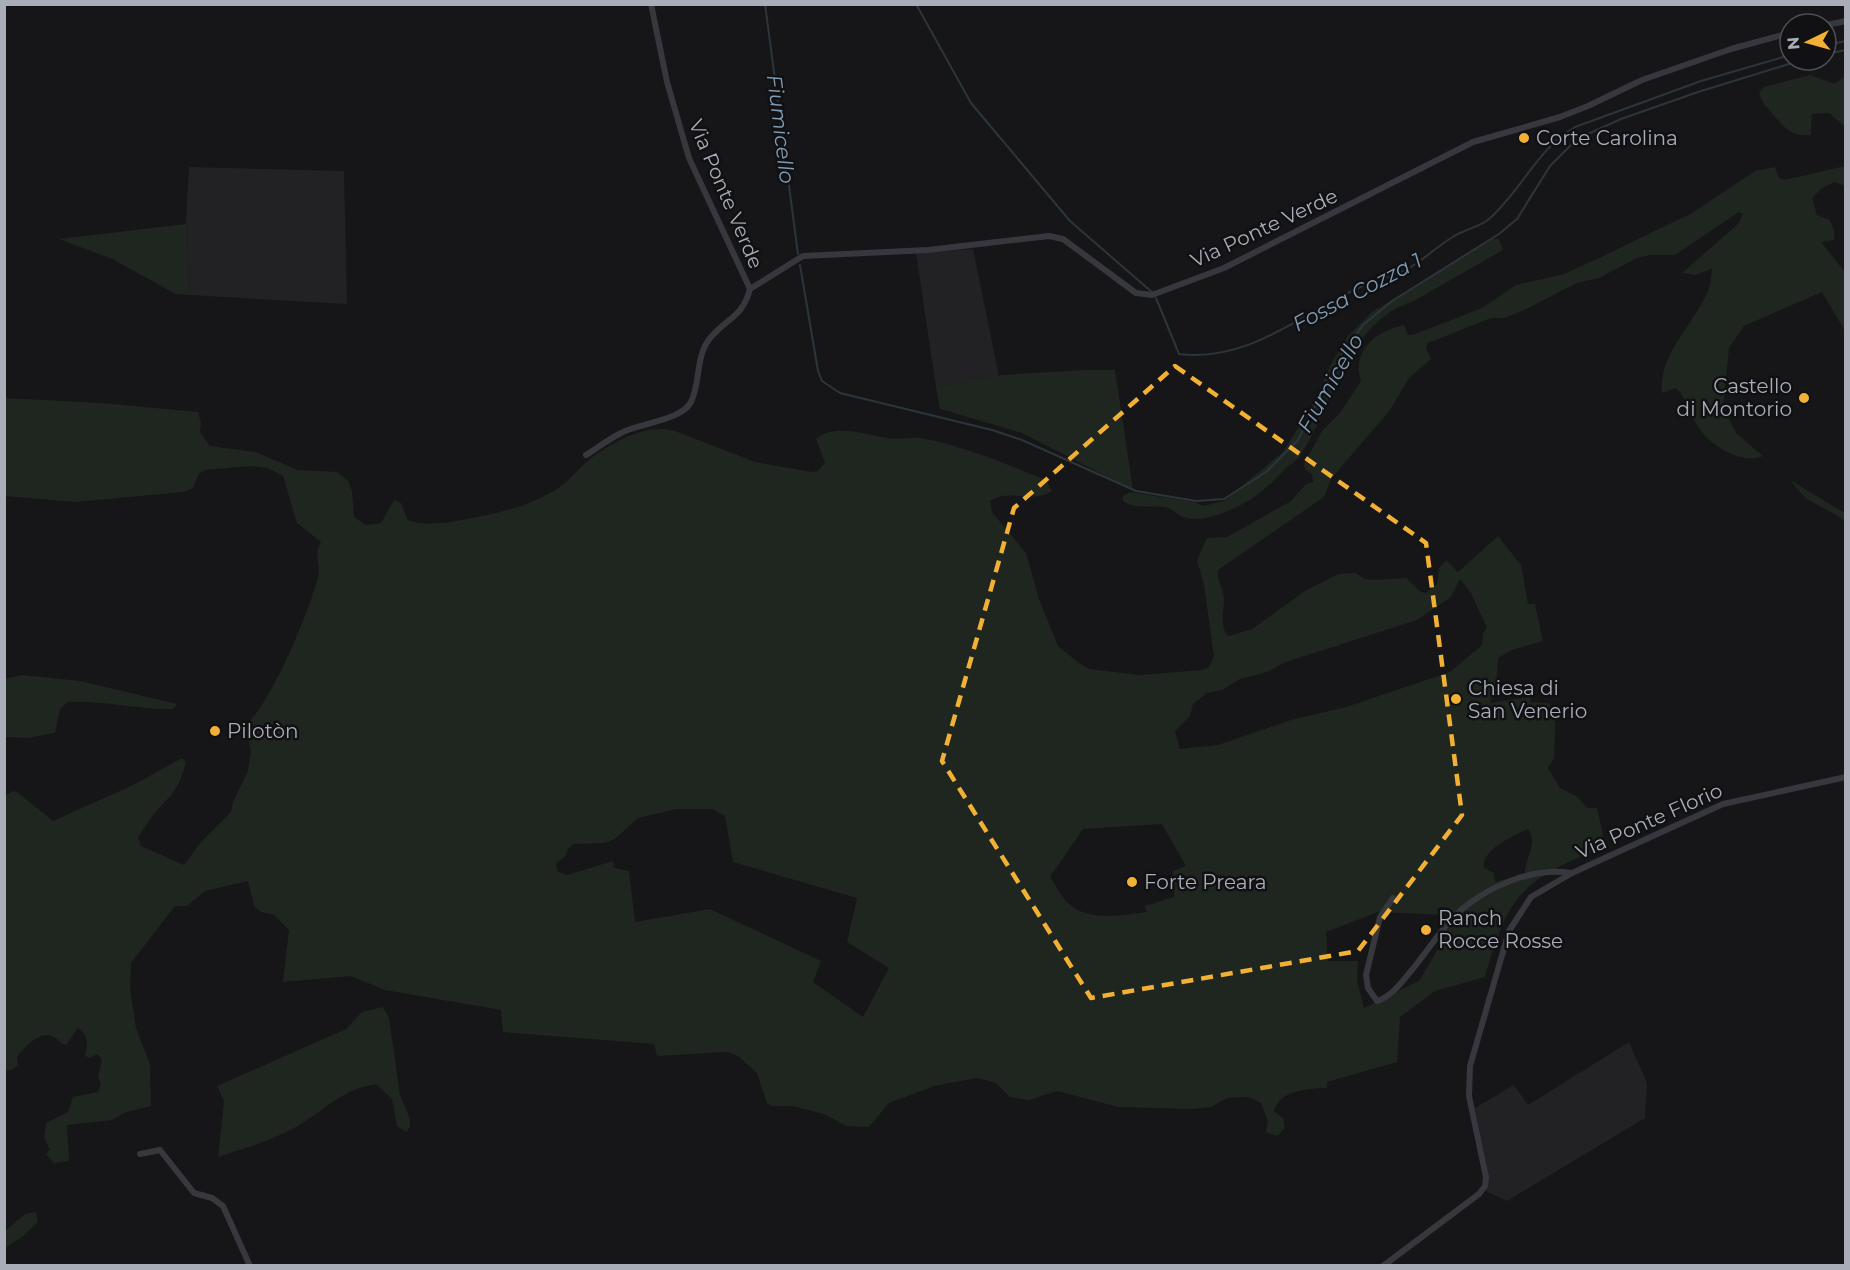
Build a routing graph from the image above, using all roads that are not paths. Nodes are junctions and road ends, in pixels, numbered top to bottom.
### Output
1 (651, 4) edge
2 (1778, 36) edge
3 (750, 289) junction
4 (586, 456) dead end
5 (1845, 777) edge
6 (1572, 873) junction
7 (1393, 898) dead end
8 (140, 1154) dead end
9 (250, 1266) edge
10 (1383, 1266) edge

1 - 3 street, Via Ponte Verde
2 - 3 street, Via Ponte Verde
3 - 4 street, Via Ponte Verde
5 - 6 street, Via Ponte Florio
6 - 7 street, Via Ponte Florio
6 - 10 street, Via Ponte Florio
8 - 9 street

